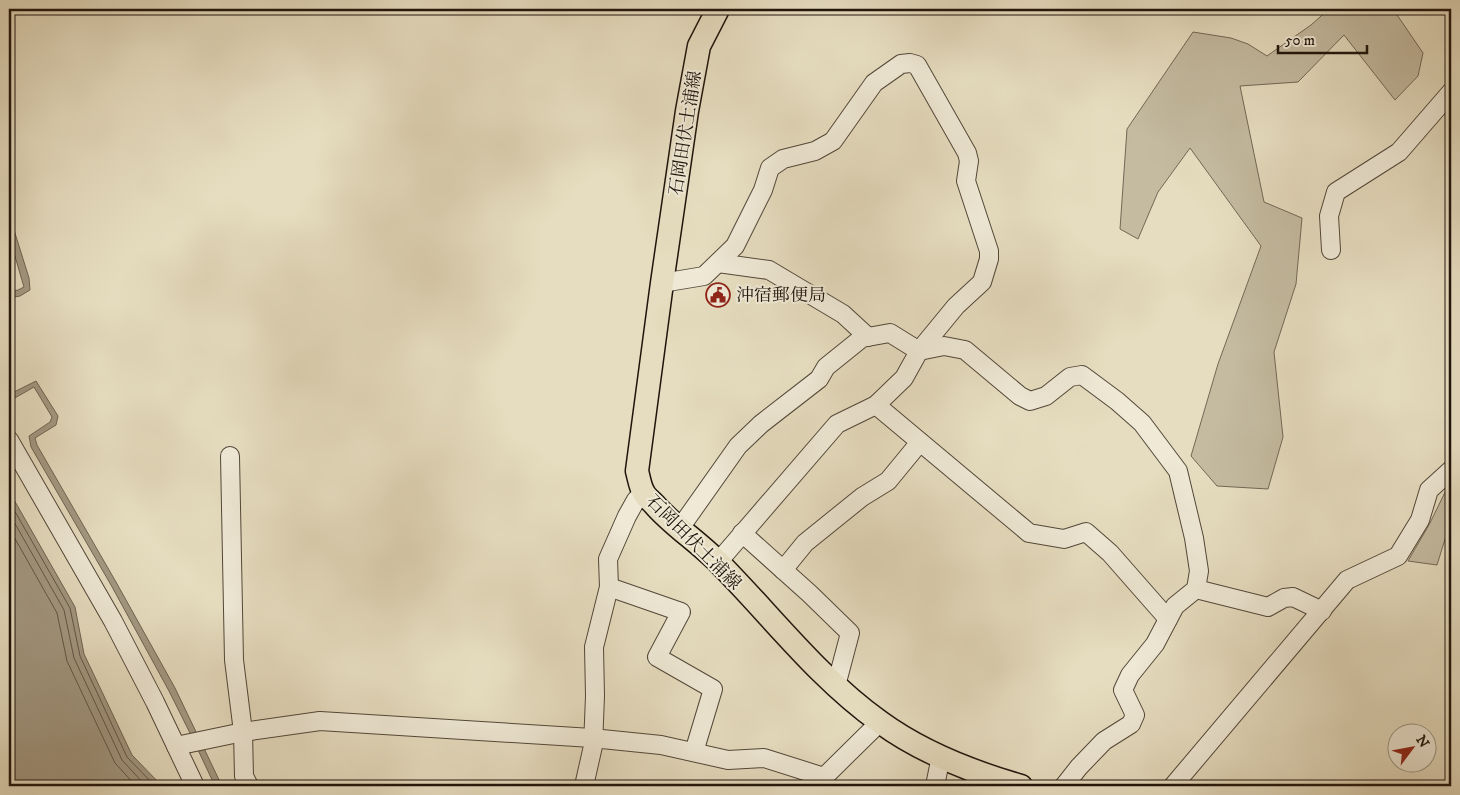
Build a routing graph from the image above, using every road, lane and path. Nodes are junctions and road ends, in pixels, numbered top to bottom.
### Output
1 (718, 9) edge
2 (1451, 92) edge
3 (1331, 250) dead end
4 (718, 263) junction
5 (662, 284) junction
6 (868, 337) junction
7 (919, 351) junction
8 (876, 405) junction
9 (9, 440) edge
10 (920, 442) junction
11 (230, 456) dead end
12 (1451, 470) edge
13 (644, 493) junction
14 (680, 528) junction
15 (742, 533) junction
16 (718, 562) junction
17 (782, 570) junction
18 (609, 587) junction
19 (1196, 589) junction
20 (1322, 611) junction
21 (1168, 619) junction
22 (836, 686) junction
23 (880, 722) junction
24 (242, 732) junction
25 (592, 738) junction
26 (190, 743) junction
27 (694, 752) junction
28 (941, 756) junction
29 (819, 782) edge
30 (195, 786) edge
31 (249, 786) edge
32 (584, 786) edge
33 (935, 786) edge
34 (1021, 786) edge
35 (1064, 786) edge
36 (1172, 786) edge

1 - 5 main road, 石岡田伏土浦線
2 - 3 street
4 - 5 street
4 - 6 street
4 - 7 street
5 - 13 main road, 石岡田伏土浦線
6 - 7 street
6 - 14 street
7 - 8 street
7 - 19 street
8 - 10 street
8 - 15 street
9 - 26 street
10 - 17 street
10 - 21 street
11 - 24 street
12 - 20 street
13 - 14 main road, 石岡田伏土浦線
13 - 18 street
14 - 16 main road, 石岡田伏土浦線
15 - 16 street
15 - 17 street
16 - 22 main road, 石岡田伏土浦線
17 - 22 street
18 - 25 street
18 - 27 street
19 - 20 street
19 - 21 street
20 - 36 street
21 - 35 street
22 - 23 main road, 石岡田伏土浦線
23 - 28 main road, 石岡田伏土浦線
23 - 29 street
24 - 25 street
24 - 26 street
24 - 31 street
25 - 27 street
25 - 32 street
26 - 30 street
27 - 29 street
28 - 33 street
28 - 34 main road, 石岡田伏土浦線

